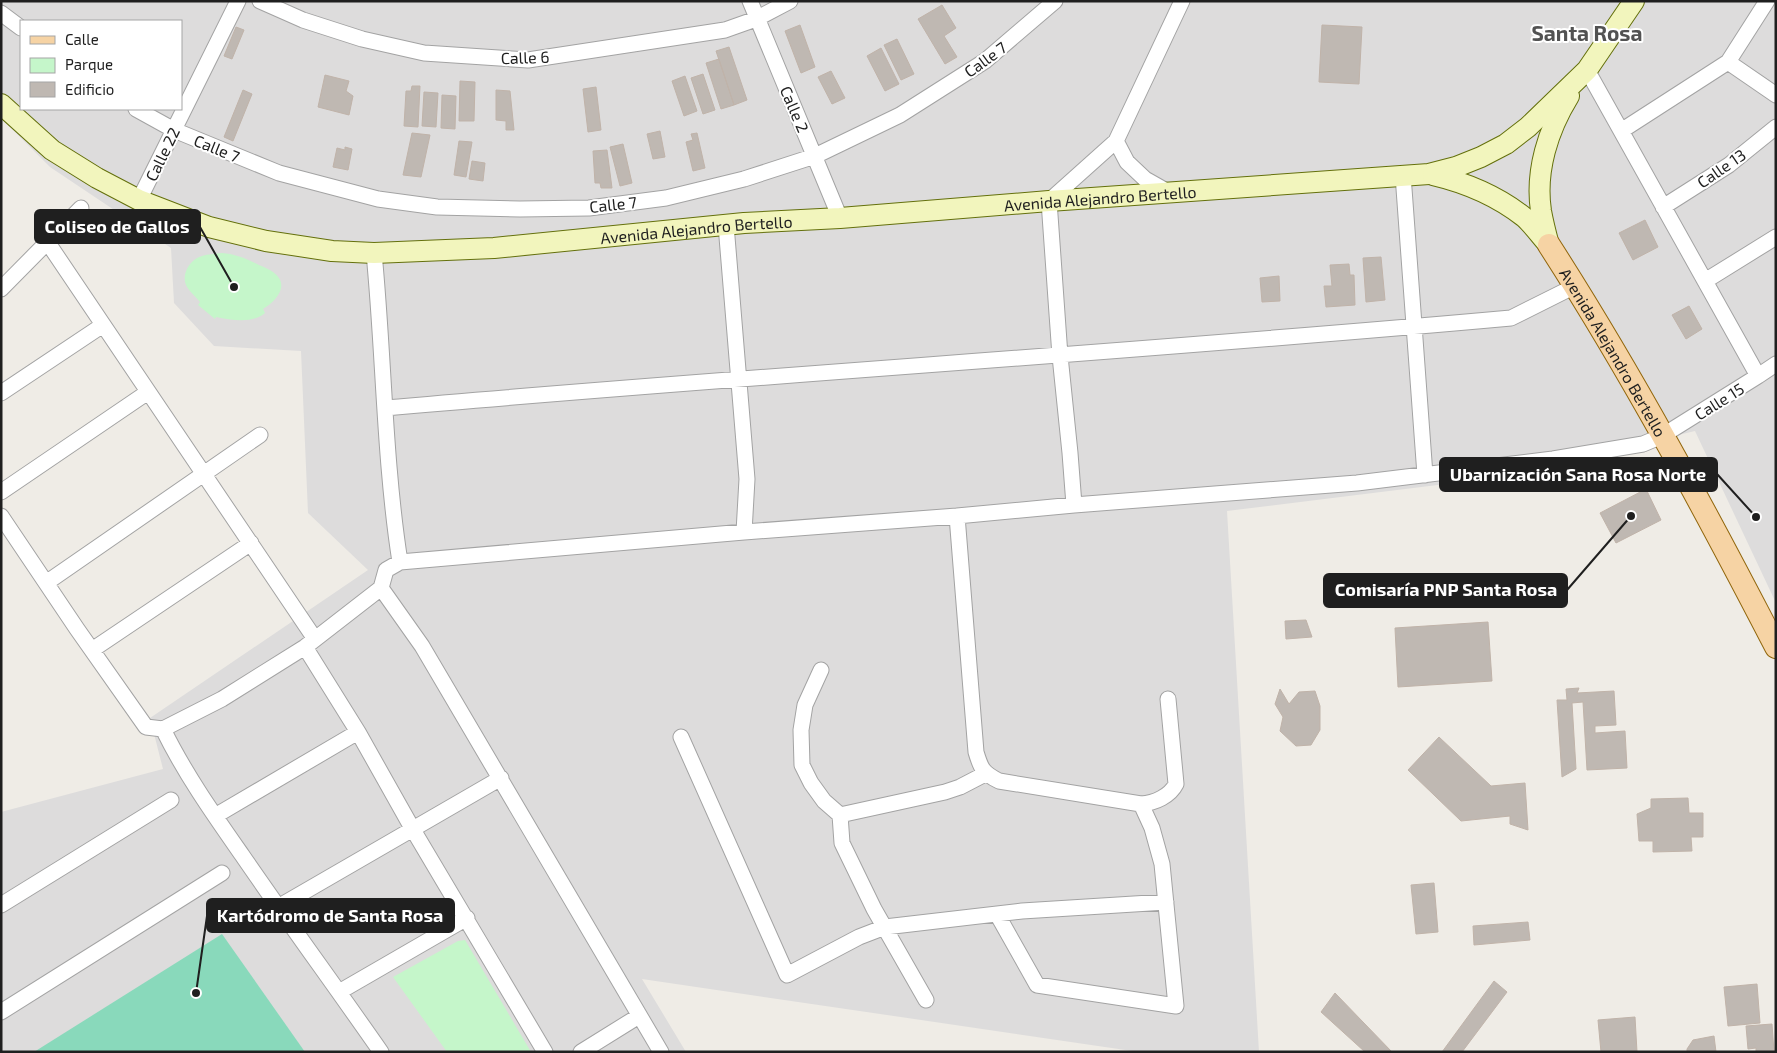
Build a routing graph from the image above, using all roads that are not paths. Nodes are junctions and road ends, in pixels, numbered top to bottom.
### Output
1 (238, 1) edge
2 (260, 1) edge
3 (750, 1) edge
4 (790, 1) edge
5 (1055, 1) edge
6 (1182, 1) edge
7 (1634, 1) edge
8 (1767, 1) edge
9 (1, 13) edge
10 (756, 18) junction
11 (20, 27) edge
12 (1728, 62) junction
13 (1586, 70) junction
14 (1776, 94) edge
15 (1, 104) edge
16 (138, 110) edge
17 (1776, 127) edge
18 (174, 130) junction
19 (1621, 131) junction
20 (1116, 141) junction
21 (815, 156) junction
22 (1429, 174) junction
23 (1404, 176) junction
24 (1168, 192) junction
25 (139, 200) junction
26 (1049, 201) junction
27 (1663, 206) junction
28 (81, 208) dead end
29 (840, 218) junction
30 (726, 225) junction
31 (1776, 237) edge
32 (48, 243) junction
33 (1549, 245) junction
34 (374, 253) junction
35 (1705, 281) junction
36 (1575, 286) junction
37 (1, 289) edge
38 (103, 325) junction
39 (1414, 327) junction
40 (1060, 356) junction
41 (1776, 364) edge
42 (1758, 376) junction
43 (738, 379) junction
44 (148, 392) junction
45 (1, 393) edge
46 (384, 408) junction
47 (260, 435) dead end
48 (1662, 436) junction
49 (204, 474) junction
50 (1425, 475) junction
51 (1, 492) edge
52 (1074, 505) junction
53 (1, 516) edge
54 (957, 516) junction
55 (744, 532) junction
56 (251, 543) junction
57 (400, 562) junction
58 (46, 583) junction
59 (381, 588) junction
60 (310, 643) junction
61 (1776, 647) edge
62 (92, 650) junction
63 (821, 670) dead end
64 (1168, 699) dead end
65 (163, 730) junction
66 (358, 732) junction
67 (681, 737) dead end
68 (985, 774) junction
69 (500, 778) junction
70 (171, 800) dead end
71 (1142, 804) junction
72 (840, 815) junction
73 (215, 816) junction
74 (412, 828) junction
75 (222, 873) dead end
76 (1166, 902) junction
77 (1, 905) edge
78 (278, 907) junction
79 (997, 914) junction
80 (467, 918) junction
81 (885, 927) junction
82 (339, 992) junction
83 (926, 1000) dead end
84 (1, 1012) edge
85 (639, 1016) junction
86 (381, 1052) edge
87 (545, 1052) edge
88 (581, 1052) edge
89 (661, 1052) edge

1 - 18 street, Calle 22
2 - 10 street, Calle 6
3 - 10 street, Calle 2
4 - 10 street, Calle 6
5 - 21 street, Calle 7
6 - 20 street
7 - 13 main road, Avenida Alejandro Bertello
8 - 12 street
9 - 11 street
10 - 21 street, Calle 2
12 - 14 street
12 - 19 street
13 - 19 street
13 - 22 main road, Avenida Alejandro Bertello
13 - 33 main road, Avenida Alejandro Bertello
15 - 25 main road, Avenida Alejandro Bertello
16 - 18 street, Calle 7
17 - 27 street, Calle 13
18 - 21 street, Calle 7
18 - 25 street, Calle 22
19 - 27 street
20 - 24 street
20 - 26 street
21 - 29 street, Calle 2
22 - 23 main road, Avenida Alejandro Bertello
22 - 33 main road, Avenida Alejandro Bertello
23 - 24 main road, Avenida Alejandro Bertello
23 - 39 street
24 - 26 main road, Avenida Alejandro Bertello
25 - 34 main road, Avenida Alejandro Bertello
26 - 29 main road, Avenida Alejandro Bertello
26 - 40 street
27 - 35 street
28 - 32 street
29 - 30 main road, Avenida Alejandro Bertello
30 - 34 main road, Avenida Alejandro Bertello
30 - 43 street
31 - 35 street
32 - 37 street
32 - 38 street
33 - 36 main road, Avenida Alejandro Bertello
34 - 46 street
35 - 42 street
36 - 39 street
36 - 48 main road, Avenida Alejandro Bertello
38 - 44 street
38 - 45 street
39 - 40 street
39 - 50 street
40 - 43 street
40 - 52 street
41 - 42 street, Calle 15
42 - 48 street, Calle 15
43 - 46 street
43 - 55 street
44 - 49 street
44 - 51 street
46 - 57 street
47 - 49 street
48 - 50 street, Calle 15
48 - 61 main road, Avenida Alejandro Bertello
49 - 56 street
49 - 58 street
50 - 52 street, Calle 15
52 - 54 street, Calle 15
53 - 58 street
54 - 55 street, Calle 15
54 - 68 street
55 - 57 street, Calle 15
56 - 60 street
56 - 62 street
57 - 59 street
58 - 62 street
59 - 60 street
59 - 69 street
60 - 65 street
60 - 66 street
62 - 65 street
63 - 72 street
64 - 71 street
65 - 73 street
66 - 73 street
66 - 74 street
67 - 81 street
68 - 71 street
68 - 72 street
69 - 74 street
69 - 85 street
70 - 77 street
71 - 76 street
72 - 81 street
73 - 78 street
74 - 78 street
74 - 80 street
75 - 84 street
76 - 79 street
76 - 79 street
78 - 82 street
79 - 81 street
80 - 82 street
80 - 87 street
81 - 83 street
82 - 86 street
85 - 88 street
85 - 89 street

